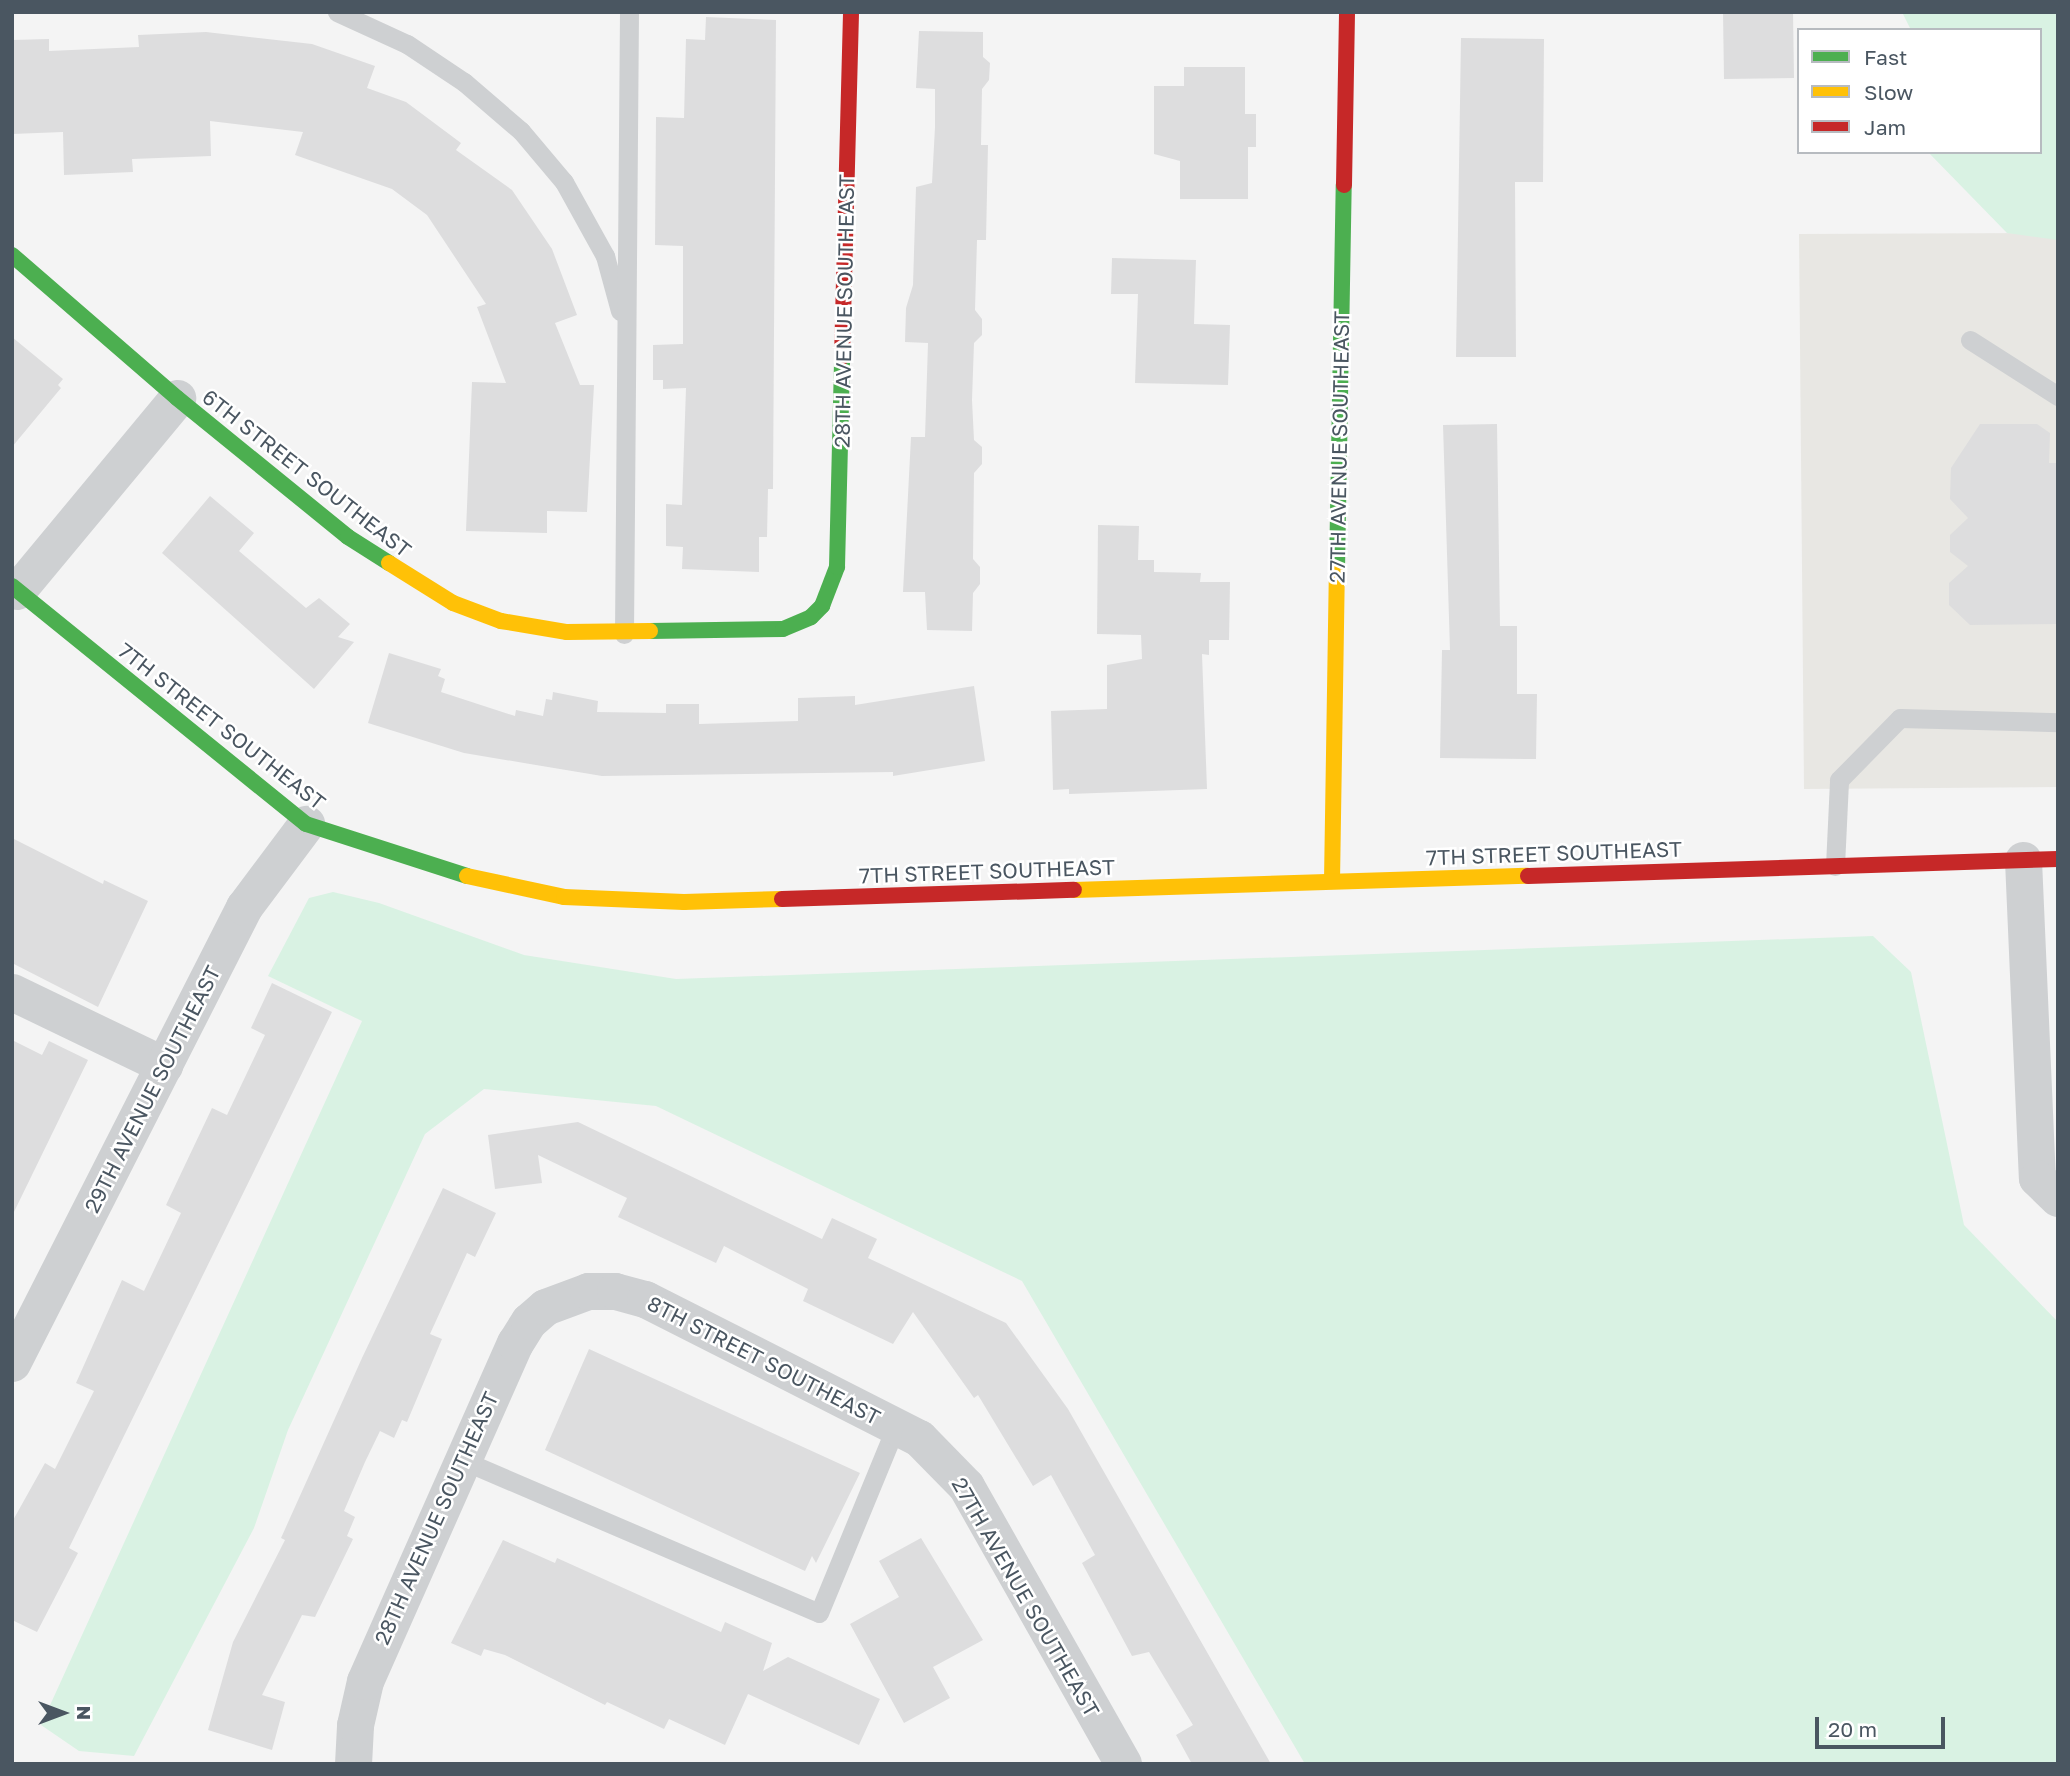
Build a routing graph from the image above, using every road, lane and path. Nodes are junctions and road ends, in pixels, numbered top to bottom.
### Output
1 (337, 12) edge
2 (629, 12) edge
3 (851, 12) edge
4 (1347, 12) edge
5 (12, 255) edge
6 (627, 335) junction
7 (1970, 340) dead end
8 (2058, 396) edge
9 (177, 398) junction
10 (15, 589) edge
11 (822, 606) joint
12 (624, 634) junction
13 (2058, 722) edge
14 (306, 824) junction
15 (2040, 859) edge
16 (1835, 866) junction
17 (1332, 881) junction
18 (12, 992) edge
19 (164, 1065) junction
20 (2058, 1198) edge
21 (565, 1297) joint
22 (12, 1363) edge
23 (908, 1432) junction
24 (462, 1460) junction
25 (1109, 1760) edge
26 (354, 1764) edge

1 - 6 lane
2 - 6 lane
3 - 11 street, 28TH AVENUE SOUTHEAST
4 - 17 street, 27TH AVENUE SOUTHEAST
5 - 9 street, 6TH STREET SOUTHEAST
6 - 12 lane
7 - 8 lane
9 - 10 street
9 - 12 street, 6TH STREET SOUTHEAST
10 - 14 street, 7TH STREET SOUTHEAST
11 - 12 street, 6TH STREET SOUTHEAST
13 - 16 lane
14 - 17 street, 7TH STREET SOUTHEAST
14 - 19 street, 29TH AVENUE SOUTHEAST
15 - 16 street, 7TH STREET SOUTHEAST
15 - 20 street
16 - 17 street, 7TH STREET SOUTHEAST
18 - 19 street
19 - 22 street, 29TH AVENUE SOUTHEAST
21 - 23 street, 8TH STREET SOUTHEAST
21 - 24 street, 28TH AVENUE SOUTHEAST
23 - 24 lane
23 - 25 street, 27TH AVENUE SOUTHEAST
24 - 26 street, 28TH AVENUE SOUTHEAST

